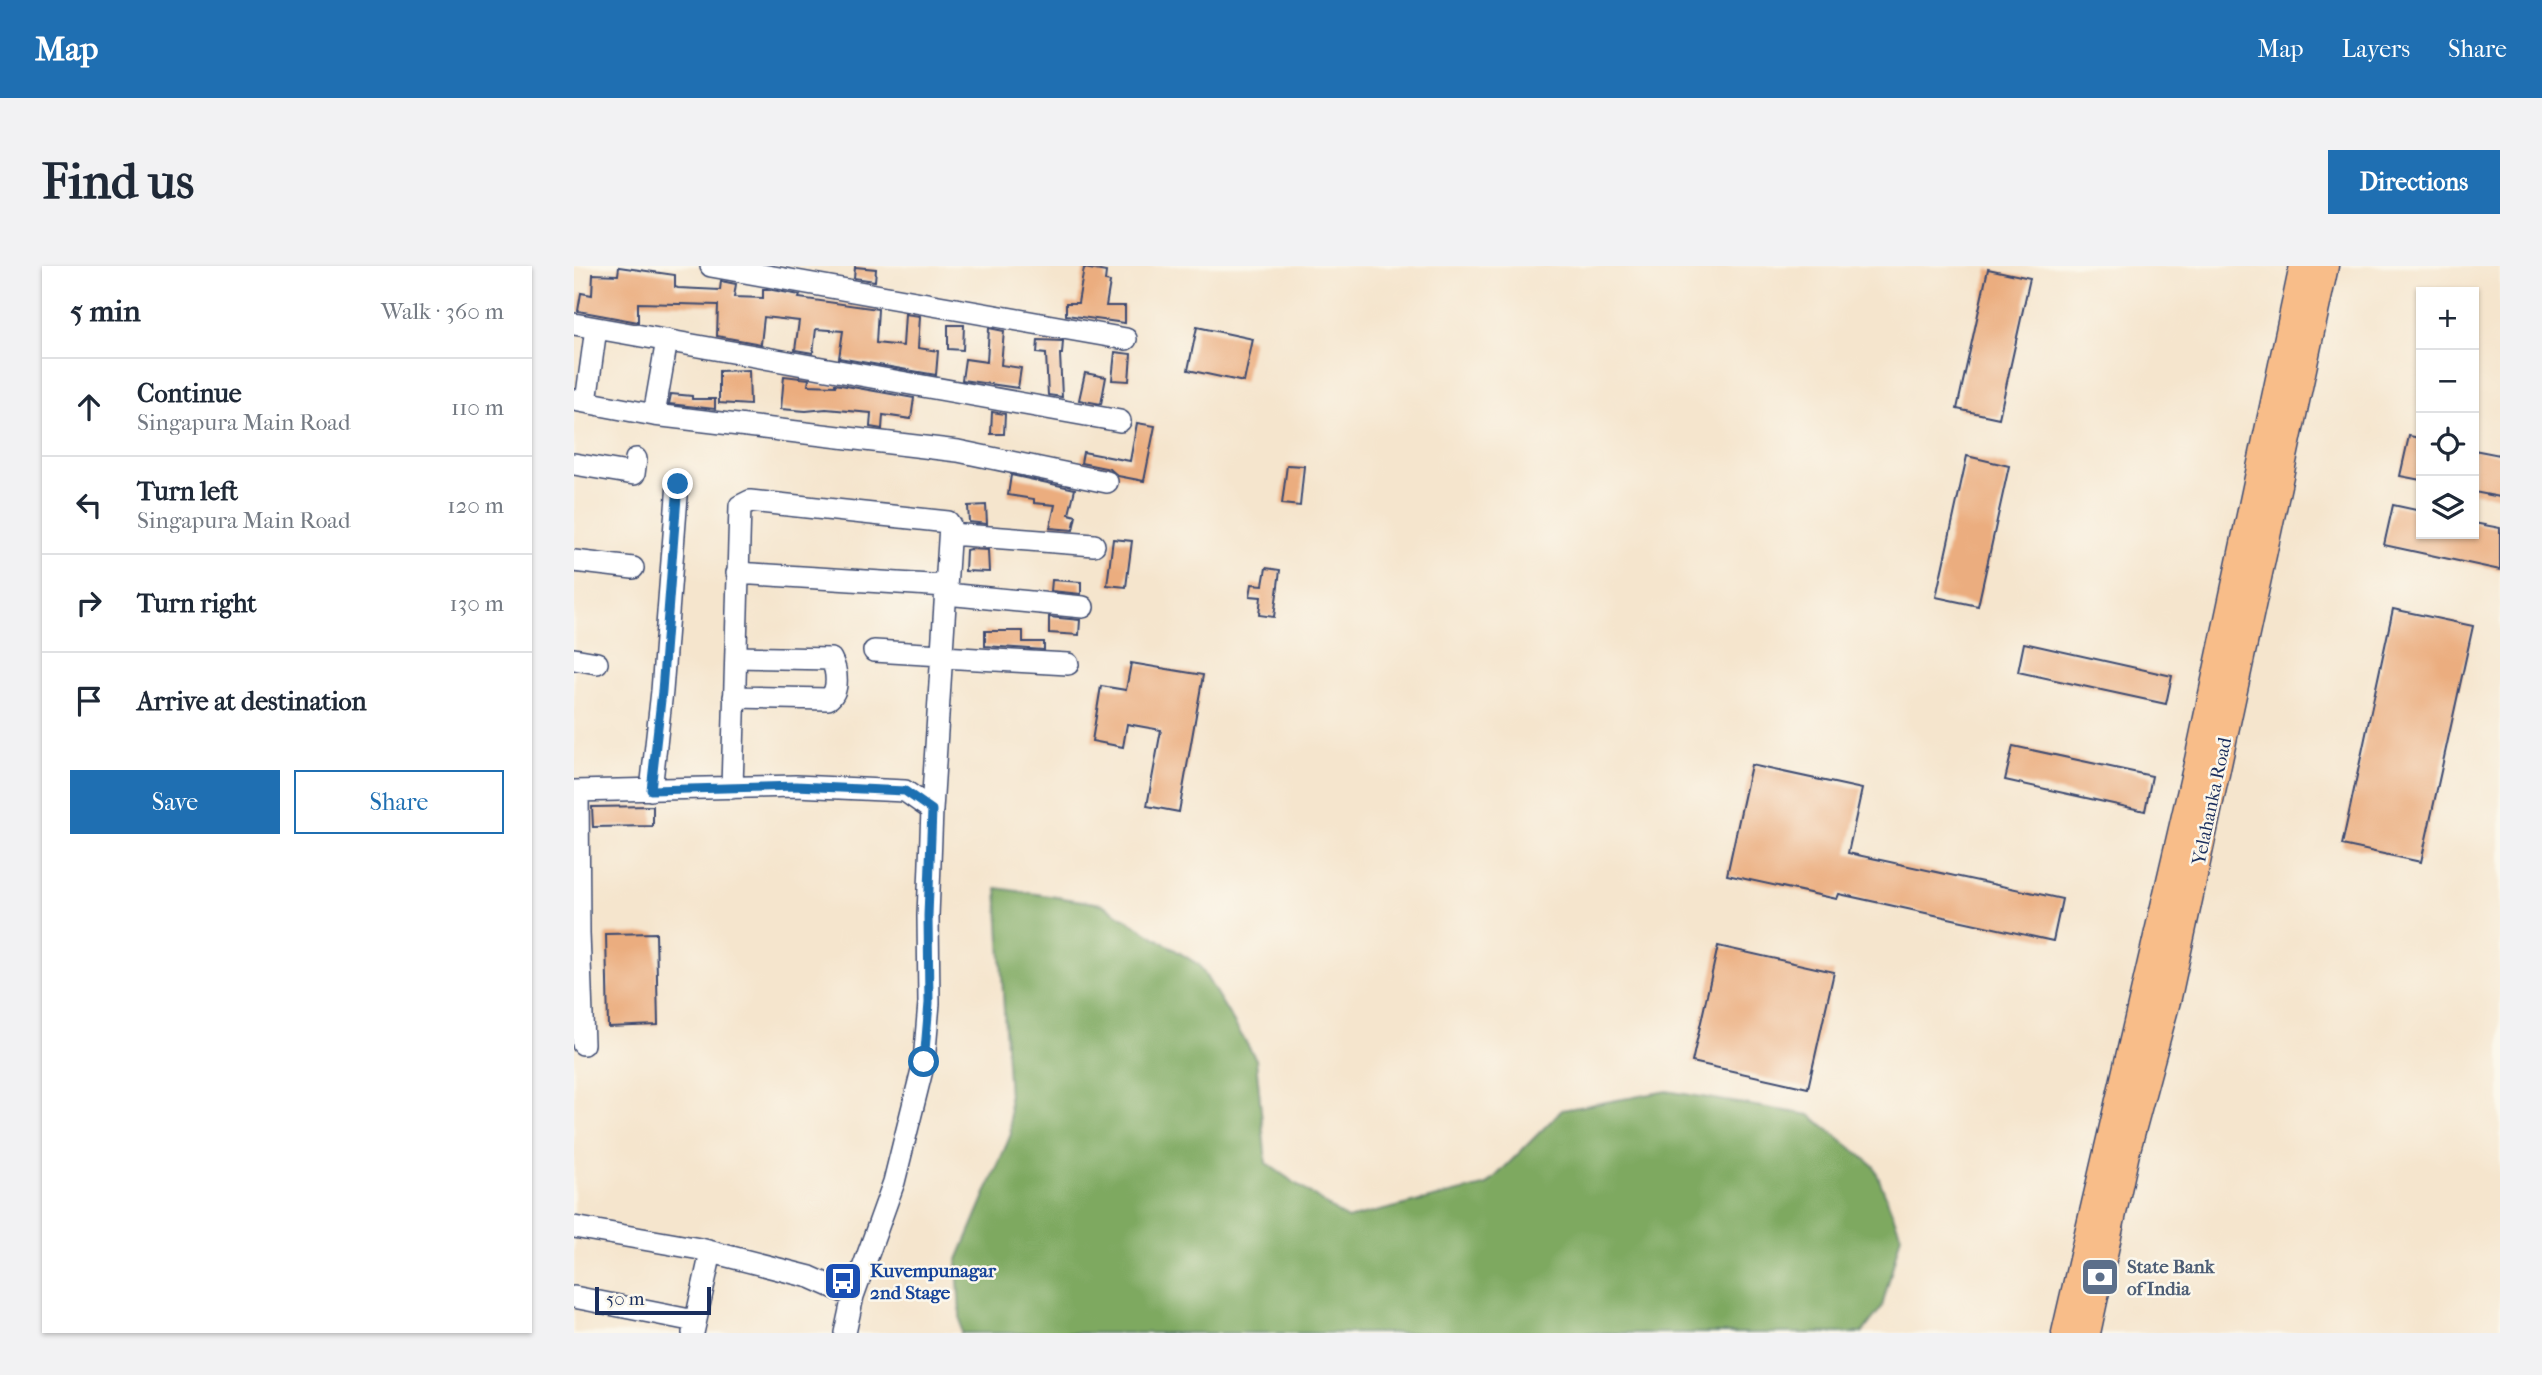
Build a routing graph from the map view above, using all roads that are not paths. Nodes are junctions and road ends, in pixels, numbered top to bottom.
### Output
1 (711, 266) edge
2 (2303, 266) edge
3 (2325, 266) edge
4 (574, 324) edge
5 (596, 328) junction
6 (1126, 339) dead end
7 (667, 340) junction
8 (580, 401) edge
9 (654, 415) junction
10 (1120, 421) dead end
11 (636, 459) dead end
12 (574, 464) edge
13 (1107, 482) dead end
14 (678, 484) dead end
15 (950, 534) junction
16 (1094, 545) dead end
17 (574, 561) edge
18 (633, 568) dead end
19 (737, 573) junction
20 (946, 590) junction
21 (1083, 607) dead end
22 (874, 651) dead end
23 (942, 656) junction
24 (736, 657) junction
25 (574, 659) edge
26 (597, 663) dead end
27 (1068, 664) dead end
28 (734, 697) junction
29 (732, 788) junction
30 (651, 790) junction
31 (576, 791) edge
32 (932, 810) junction
33 (577, 933) edge
34 (583, 1044) dead end
35 (574, 1227) edge
36 (711, 1252) junction
37 (853, 1296) junction
38 (574, 1297) edge
39 (694, 1327) edge
40 (845, 1333) edge
41 (2065, 1333) edge
42 (2087, 1333) edge

1 - 6 street
2 - 41 main road, Yelahanka Road
3 - 42 main road, Yelahanka Road
4 - 5 street
5 - 7 street
5 - 8 street
7 - 9 street
7 - 10 street
8 - 9 street
9 - 13 street
11 - 12 street
14 - 30 street
15 - 16 street
15 - 19 street
15 - 20 street
17 - 18 street
19 - 20 street
19 - 24 street
20 - 21 street
20 - 23 street
22 - 23 street
23 - 27 street
23 - 32 street
24 - 28 street
24 - 28 street
25 - 26 street
28 - 29 street
29 - 30 street
29 - 32 street
30 - 31 street
31 - 33 street
32 - 37 street
33 - 34 street
35 - 36 street
36 - 37 street
36 - 39 street
37 - 40 street
38 - 39 street

